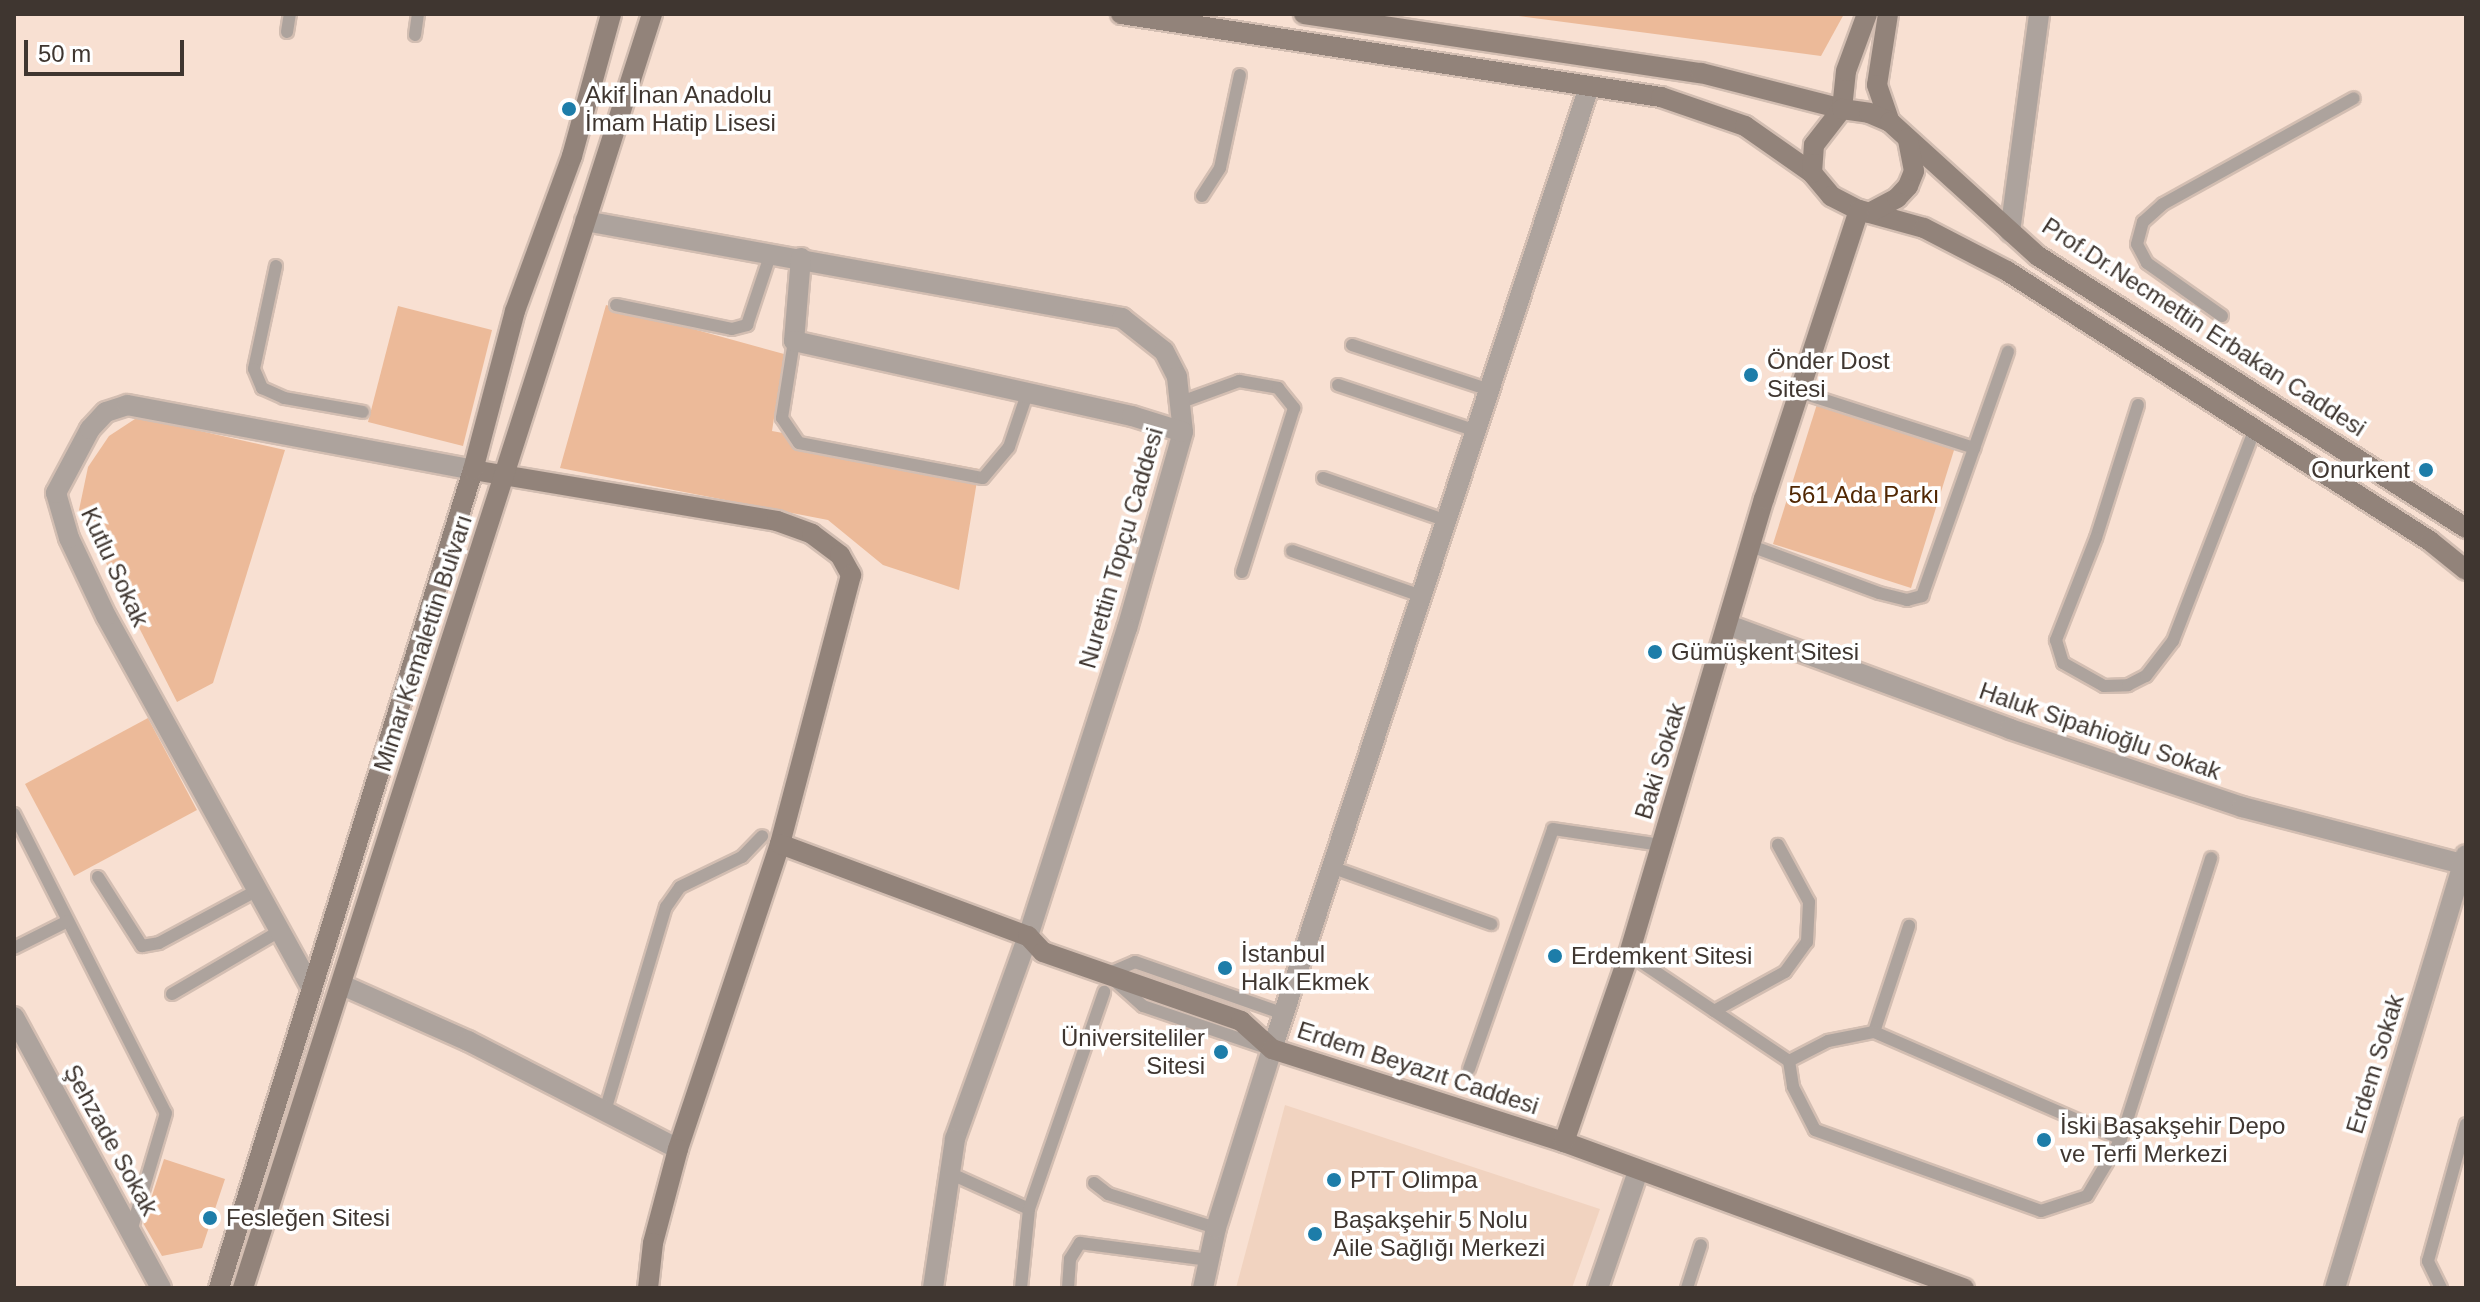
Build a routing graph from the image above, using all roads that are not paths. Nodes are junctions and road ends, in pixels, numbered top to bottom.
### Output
1 (290, 14) edge
2 (418, 14) edge
3 (611, 14) edge
4 (652, 14) edge
5 (1121, 14) edge
6 (1304, 14) edge
7 (1867, 14) edge
8 (1888, 14) edge
9 (2039, 14) edge
10 (287, 32) dead end
11 (415, 35) dead end
12 (1240, 75) dead end
13 (1589, 87) junction
14 (2354, 98) dead end
15 (1842, 109) junction
16 (1890, 122) junction
17 (1908, 139) junction
18 (1816, 179) junction
19 (1202, 196) dead end
20 (1864, 212) junction
21 (585, 221) junction
22 (2010, 232) junction
23 (771, 253) junction
24 (801, 258) junction
25 (276, 266) dead end
26 (616, 305) dead end
27 (2222, 316) dead end
28 (794, 341) junction
29 (1352, 345) dead end
30 (2008, 352) dead end
31 (1338, 385) dead end
32 (1490, 390) junction
33 (1803, 393) junction
34 (1027, 394) junction
35 (1184, 401) junction
36 (2138, 405) dead end
37 (363, 412) dead end
38 (2255, 429) junction
39 (1476, 431) junction
40 (1183, 432) junction
41 (1974, 448) junction
42 (473, 470) junction
43 (504, 474) junction
44 (1323, 478) dead end
45 (1447, 521) junction
46 (2466, 528) edge
47 (1751, 546) junction
48 (1292, 551) dead end
49 (2466, 570) edge
50 (1242, 572) dead end
51 (1424, 597) junction
52 (1728, 625) junction
53 (14, 814) edge
54 (771, 840) junction
55 (1662, 845) junction
56 (1778, 845) dead end
57 (2211, 858) dead end
58 (2464, 860) edge
59 (1334, 868) junction
60 (98, 877) dead end
61 (258, 890) junction
62 (68, 921) junction
63 (1491, 924) dead end
64 (1909, 926) dead end
65 (280, 931) junction
66 (1028, 936) junction
67 (14, 948) edge
68 (1629, 954) junction
69 (1106, 983) junction
70 (342, 985) junction
71 (312, 989) junction
72 (172, 994) dead end
73 (1714, 1011) junction
74 (1284, 1014) junction
75 (14, 1017) edge
76 (1874, 1032) junction
77 (1272, 1049) junction
78 (1789, 1061) junction
79 (1469, 1069) dead end
80 (605, 1111) junction
81 (2466, 1124) edge
82 (2121, 1139) junction
83 (1564, 1142) junction
84 (678, 1149) junction
85 (1638, 1171) junction
86 (947, 1172) junction
87 (1094, 1183) dead end
88 (1029, 1209) junction
89 (1216, 1228) junction
90 (131, 1231) junction
91 (1701, 1245) dead end
92 (1209, 1260) junction
93 (161, 1288) edge
94 (219, 1288) edge
95 (243, 1288) edge
96 (648, 1288) edge
97 (933, 1288) edge
98 (1021, 1288) edge
99 (1068, 1288) edge
100 (1203, 1288) edge
101 (1598, 1288) edge
102 (1687, 1288) edge
103 (1964, 1288) edge
104 (2335, 1288) edge
105 (2441, 1288) edge

1 - 10 lane
2 - 11 lane
3 - 42 main road
4 - 21 main road, Mimar Kemalettin Bulvarı
5 - 13 main road
6 - 15 main road
7 - 15 main road
8 - 16 main road
9 - 22 street
12 - 19 lane
13 - 18 main road
13 - 32 street
14 - 27 lane
15 - 16 main road
15 - 18 main road
16 - 17 main road, Prof.Dr.Necmettin Erbakan Caddesi
17 - 20 main road
17 - 22 main road, Prof.Dr.Necmettin Erbakan Caddesi
18 - 20 main road
20 - 33 main road, Baki Sokak
20 - 38 main road
21 - 23 street, Nurettin Topçu Caddesi
21 - 43 main road, Mimar Kemalettin Bulvarı
22 - 46 main road, Prof.Dr.Necmettin Erbakan Caddesi
23 - 24 street, Nurettin Topçu Caddesi
23 - 26 lane
24 - 28 street
24 - 35 street, Nurettin Topçu Caddesi
25 - 37 lane
28 - 34 street
28 - 34 lane
29 - 32 lane
30 - 41 lane
31 - 39 lane
32 - 39 street
33 - 41 lane
33 - 47 main road, Baki Sokak
34 - 40 street
35 - 40 street, Nurettin Topçu Caddesi
35 - 50 lane
36 - 38 lane
38 - 49 main road
39 - 45 street
40 - 66 street, Nurettin Topçu Caddesi
41 - 47 lane
42 - 43 main road
42 - 61 street, Kutlu Sokak
42 - 71 main road
43 - 54 main road
43 - 70 main road, Mimar Kemalettin Bulvarı
44 - 45 lane
45 - 51 street
47 - 52 main road, Baki Sokak
48 - 51 lane
51 - 59 street
52 - 55 main road, Baki Sokak
52 - 58 street, Haluk Sipahioğlu Sokak
53 - 62 lane
54 - 66 main road, Erdem Beyazıt Caddesi
54 - 80 lane
54 - 84 main road
55 - 68 main road, Baki Sokak
55 - 79 lane
56 - 73 lane
57 - 82 lane
58 - 104 street, Erdem Sokak
59 - 63 lane
59 - 74 street
60 - 61 lane
61 - 65 street, Kutlu Sokak
62 - 67 lane
62 - 90 lane
64 - 76 lane
65 - 71 street, Kutlu Sokak
65 - 72 lane
66 - 69 main road, Erdem Beyazıt Caddesi
66 - 86 street, Nurettin Topçu Caddesi
68 - 73 lane
68 - 83 main road, Baki Sokak
69 - 74 lane
69 - 77 main road, Erdem Beyazıt Caddesi
69 - 88 lane
70 - 80 street
70 - 95 main road, Mimar Kemalettin Bulvarı
71 - 94 main road
73 - 78 lane
74 - 77 street
75 - 90 street, Şehzade Sokak
76 - 78 lane
76 - 82 lane
77 - 83 main road, Erdem Beyazıt Caddesi
77 - 89 street
78 - 82 lane
80 - 84 street
81 - 105 lane
83 - 85 main road, Erdem Beyazıt Caddesi
84 - 96 main road
85 - 101 street
85 - 103 main road, Erdem Beyazıt Caddesi
86 - 88 lane
86 - 97 street, Nurettin Topçu Caddesi
87 - 89 lane
88 - 98 lane
89 - 92 street
90 - 93 street, Şehzade Sokak
91 - 102 lane
92 - 99 lane
92 - 100 street

